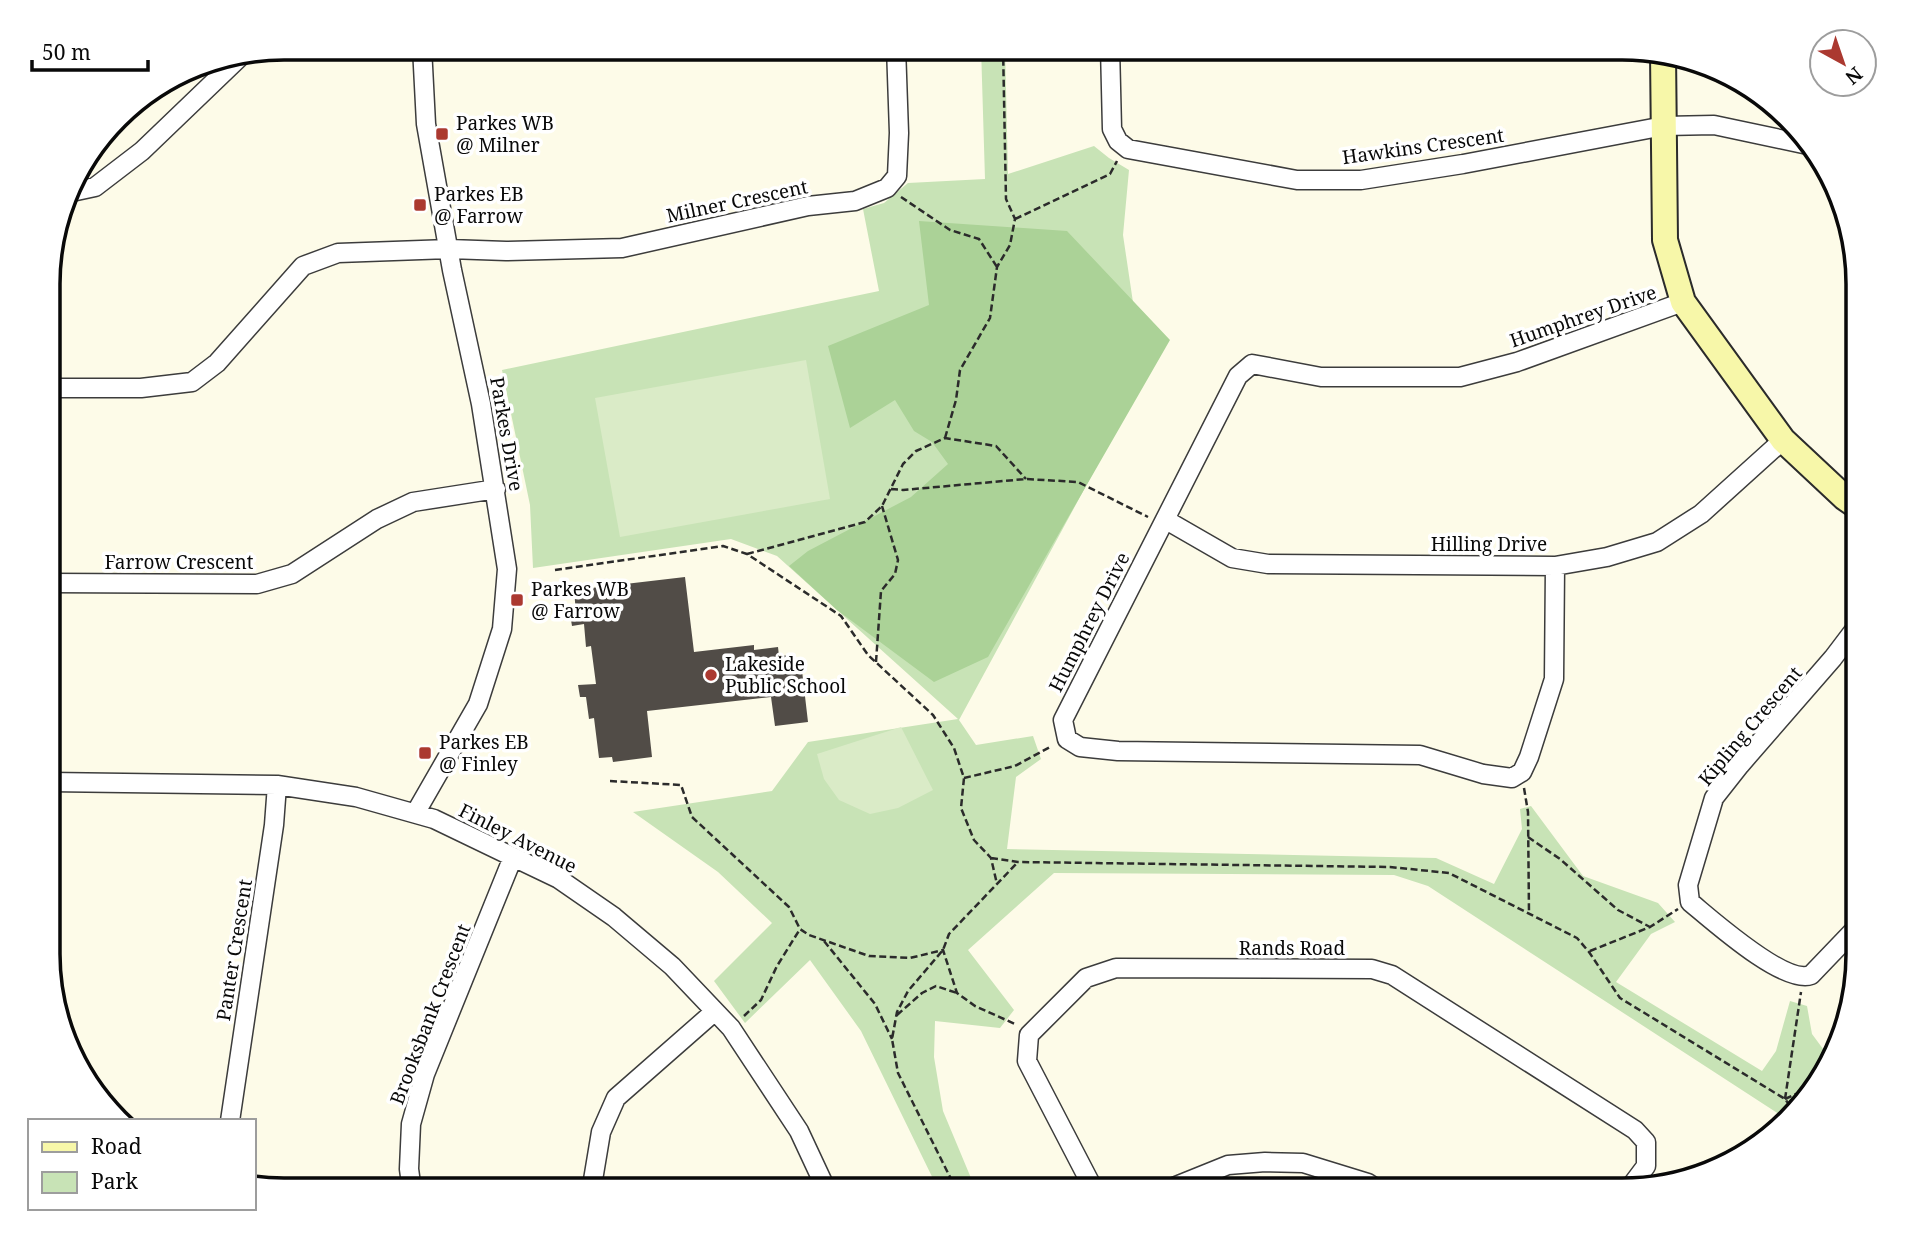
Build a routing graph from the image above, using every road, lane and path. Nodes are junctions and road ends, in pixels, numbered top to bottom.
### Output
1 (423, 60) edge
2 (896, 60) edge
3 (1003, 60) edge
4 (1110, 60) edge
5 (1663, 63) edge
6 (231, 66) edge
7 (1664, 127) junction
8 (1796, 142) edge
9 (1128, 149) junction
10 (887, 188) junction
11 (80, 190) edge
12 (1015, 219) junction
13 (449, 249) junction
14 (997, 267) junction
15 (1683, 302) junction
16 (60, 388) edge
17 (945, 438) junction
18 (1783, 440) junction
19 (1026, 479) junction
20 (496, 489) junction
21 (891, 489) junction
22 (1846, 499) edge
23 (882, 506) junction
24 (1165, 522) junction
25 (747, 554) junction
26 (1555, 566) junction
27 (555, 570) dead end
28 (60, 583) edge
29 (1846, 641) edge
30 (876, 662) junction
31 (1067, 739) junction
32 (1522, 772) junction
33 (964, 778) junction
34 (610, 781) dead end
35 (60, 782) edge
36 (277, 785) junction
37 (416, 812) junction
38 (1528, 837) junction
39 (513, 856) junction
40 (991, 858) junction
41 (1018, 862) junction
42 (997, 884) junction
43 (1690, 902) junction
44 (1529, 914) junction
45 (1650, 927) junction
46 (800, 929) junction
47 (1846, 939) edge
48 (824, 942) junction
49 (943, 950) junction
50 (1589, 952) junction
51 (1803, 977) junction
52 (957, 993) junction
53 (714, 1012) junction
54 (896, 1016) junction
55 (731, 1028) junction
56 (1029, 1035) junction
57 (892, 1039) junction
58 (1798, 1093) edge
59 (1785, 1099) junction
60 (1789, 1104) edge
61 (230, 1119) edge
62 (1088, 1178) edge
63 (1196, 1178) edge
64 (1352, 1178) edge
65 (1637, 1178) edge
66 (411, 1179) edge
67 (593, 1179) edge
68 (821, 1179) edge
69 (951, 1179) edge

1 - 13 street, Parkes Drive
2 - 10 street
3 - 12 path
4 - 9 street
5 - 7 street
6 - 11 street
7 - 8 street, Hawkins Crescent
7 - 9 street, Hawkins Crescent
7 - 15 street
9 - 12 path
10 - 13 street, Milner Crescent
10 - 14 path
12 - 14 path
13 - 16 street
13 - 20 street, Parkes Drive
14 - 17 path
15 - 18 street
15 - 24 street, Humphrey Drive
17 - 19 path
17 - 21 path
18 - 22 street
18 - 26 street, Hilling Drive
19 - 21 path
19 - 24 path
20 - 28 street, Farrow Crescent
20 - 37 street, Parkes Drive
21 - 23 path
23 - 25 path
23 - 30 path
24 - 26 street, Hilling Drive
24 - 31 street, Humphrey Drive
25 - 27 path
25 - 30 path
26 - 32 street
29 - 43 street, Kipling Crescent
30 - 33 path
31 - 32 street
31 - 33 path
32 - 38 path
33 - 40 path
34 - 46 path
35 - 36 street, Finley Avenue
36 - 37 street, Finley Avenue
36 - 61 street, Panter Crescent
37 - 39 street, Finley Avenue
38 - 44 path
38 - 45 path
39 - 53 street, Finley Avenue
39 - 66 street, Brooksbank Crescent
40 - 41 path
40 - 42 path
41 - 42 path
41 - 44 path
42 - 49 path
43 - 45 path
43 - 51 street
44 - 50 path
45 - 50 path
46 - 48 path
46 - 55 path
47 - 51 street
48 - 49 path
48 - 57 path
49 - 52 path
49 - 54 path
50 - 59 path
51 - 59 path
52 - 54 path
52 - 56 path
53 - 55 street, Finley Avenue
53 - 67 street
54 - 57 path
55 - 68 street, Finley Avenue
56 - 62 street
56 - 65 street, Rands Road
57 - 69 path
58 - 59 path
59 - 60 path
63 - 64 street

